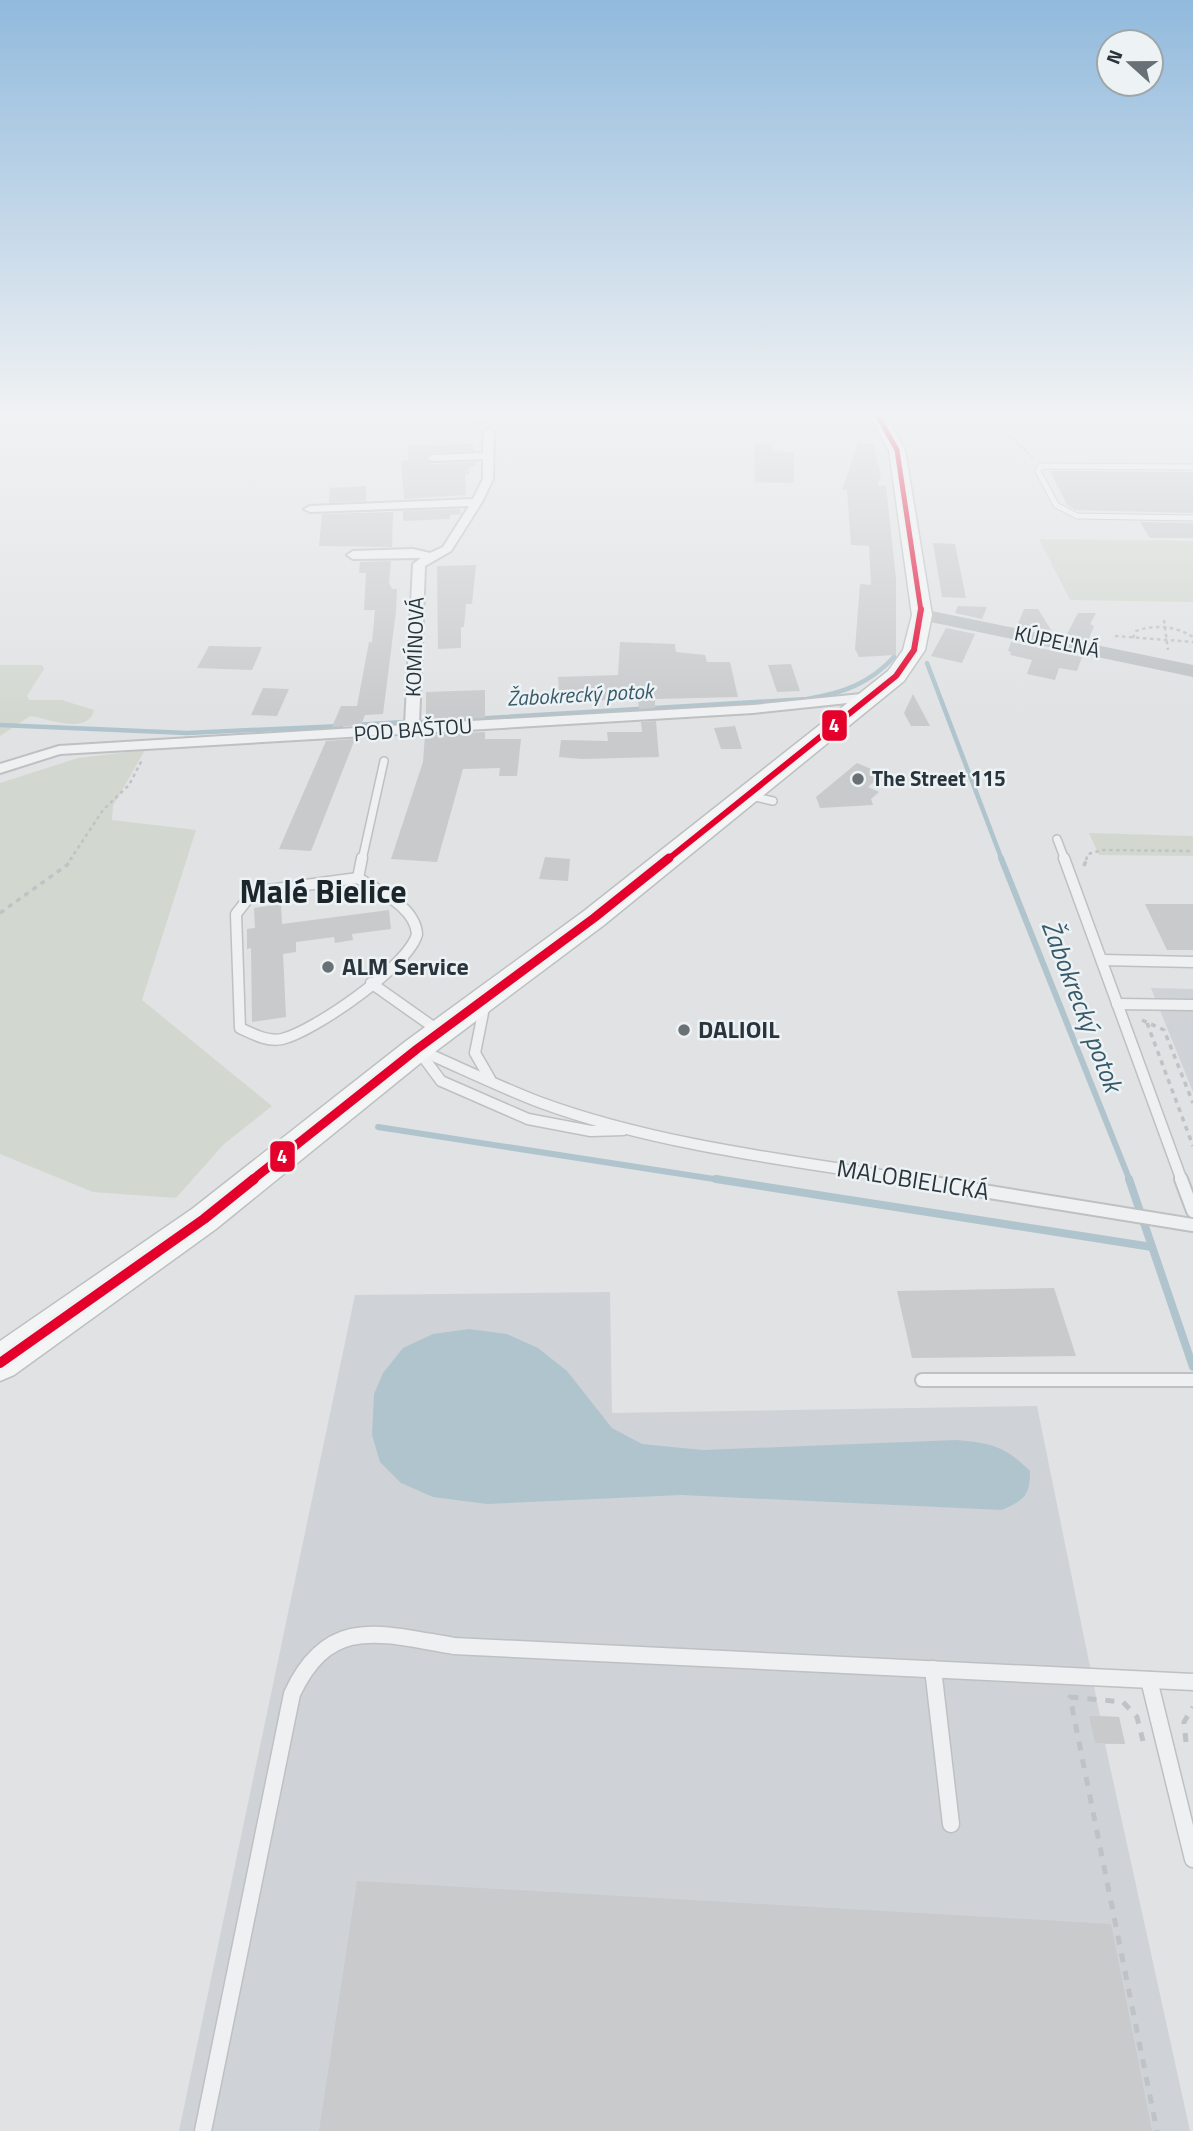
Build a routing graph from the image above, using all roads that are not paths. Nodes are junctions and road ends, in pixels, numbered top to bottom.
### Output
1 (467, 517) edge
2 (907, 517) edge
3 (1161, 517) edge
4 (1193, 518) edge
5 (353, 555) dead end
6 (431, 556) junction
7 (922, 615) junction
8 (1193, 671) edge
9 (871, 697) junction
10 (412, 730) junction
11 (384, 761) dead end
12 (0, 769) edge
13 (1057, 839) dead end
14 (358, 878) junction
15 (1102, 960) junction
16 (1193, 961) edge
17 (371, 983) junction
18 (486, 999) junction
19 (1117, 1004) junction
20 (1193, 1005) edge
21 (429, 1041) junction
22 (490, 1079) junction
23 (634, 1130) junction
24 (1193, 1211) edge
25 (1193, 1224) edge
26 (1, 1361) edge
27 (922, 1380) dead end
28 (1187, 1380) edge
29 (933, 1670) junction
30 (1149, 1680) junction
31 (1193, 1682) edge
32 (1186, 1807) edge
33 (951, 1824) dead end
34 (1193, 1860) edge
35 (203, 2131) edge

1 - 6 street
2 - 7 main road
3 - 4 lane
5 - 6 street
6 - 10 street, KOMÍNOVÁ
7 - 8 street, KÚPEĽNÁ
7 - 9 main road
9 - 10 street, POD BAŠTOU
9 - 18 main road
10 - 12 street, POD BAŠTOU
11 - 14 lane
13 - 15 lane
14 - 17 lane
14 - 17 lane
15 - 16 lane
15 - 19 lane
17 - 21 lane
18 - 21 main road
18 - 22 lane
19 - 20 lane
19 - 24 lane
21 - 22 lane, MALOBIELICKÁ
21 - 23 lane, MALOBIELICKÁ
21 - 26 main road
22 - 23 lane, MALOBIELICKÁ
23 - 25 lane, MALOBIELICKÁ
27 - 28 lane
29 - 30 lane
29 - 33 lane
29 - 35 lane
30 - 31 lane
30 - 32 lane
32 - 34 lane

